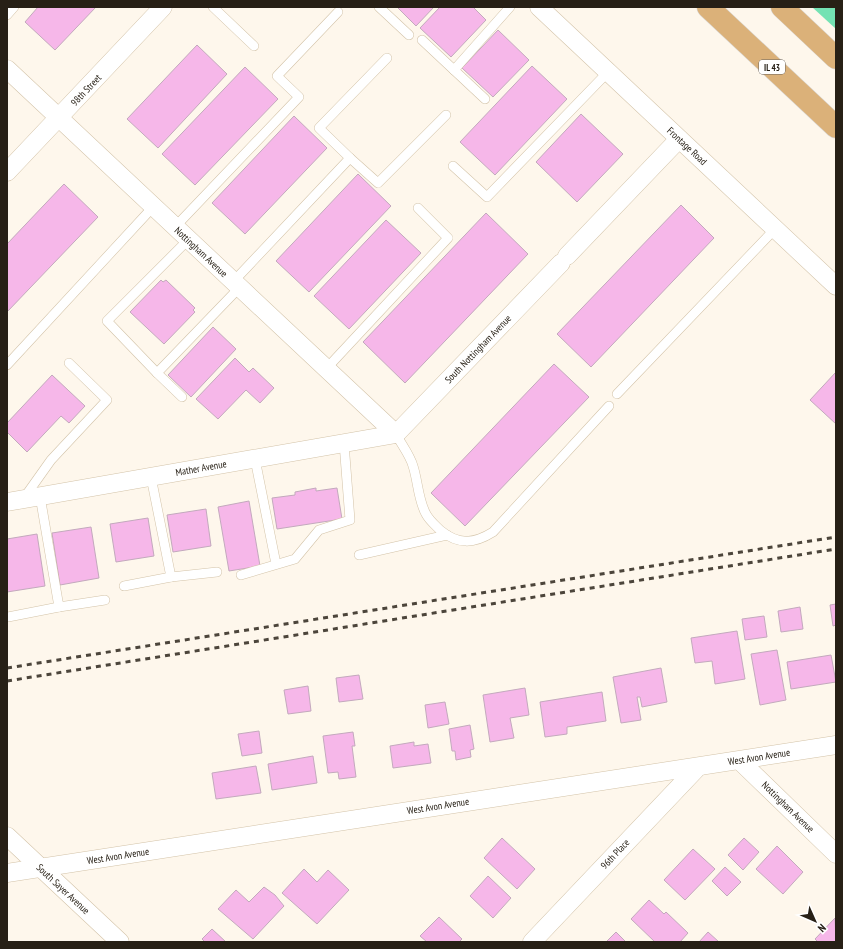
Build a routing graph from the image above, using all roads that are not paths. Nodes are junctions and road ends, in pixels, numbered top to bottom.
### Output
1 (14, 7) edge
2 (163, 7) edge
3 (213, 7) edge
4 (379, 7) edge
5 (510, 7) edge
6 (539, 7) edge
7 (708, 7) edge
8 (782, 7) edge
9 (338, 12) dead end
10 (7, 15) edge
11 (409, 35) dead end
12 (422, 40) dead end
13 (254, 46) dead end
14 (387, 58) dead end
15 (836, 58) edge
16 (7, 69) edge
17 (454, 70) junction
18 (608, 72) junction
19 (485, 99) dead end
20 (446, 115) dead end
21 (59, 118) junction
22 (836, 127) edge
23 (679, 138) junction
24 (350, 158) junction
25 (453, 166) dead end
26 (7, 172) edge
27 (153, 207) junction
28 (418, 208) dead end
29 (175, 227) junction
30 (775, 229) junction
31 (188, 240) junction
32 (236, 285) junction
33 (836, 286) edge
34 (69, 363) dead end
35 (7, 365) edge
36 (326, 370) junction
37 (157, 373) junction
38 (617, 394) dead end
39 (182, 397) dead end
40 (609, 406) dead end
41 (396, 434) junction
42 (344, 443) junction
43 (254, 459) junction
44 (151, 477) junction
45 (23, 499) edge
46 (447, 535) junction
47 (359, 555) dead end
48 (276, 564) junction
49 (218, 572) dead end
50 (241, 574) dead end
51 (171, 577) junction
52 (124, 586) dead end
53 (105, 600) dead end
54 (59, 607) junction
55 (8, 617) edge
56 (836, 745) edge
57 (740, 761) junction
58 (698, 767) junction
59 (7, 836) edge
60 (836, 854) edge
61 (41, 867) junction
62 (7, 873) edge
63 (114, 940) edge
64 (532, 942) edge

1 - 10 lane
2 - 21 street, 98th Street
3 - 13 lane
4 - 11 lane
5 - 17 lane
6 - 18 street, Frontage Road
7 - 22 main road, IL 43
8 - 15 main road
9 - 29 lane
12 - 17 lane
14 - 24 lane
16 - 21 street, Nottingham Avenue
17 - 19 lane
18 - 23 street, Frontage Road
18 - 25 lane
20 - 24 lane
21 - 26 street, 98th Street
21 - 27 street, Nottingham Avenue
23 - 30 street, Frontage Road
23 - 41 street, South Nottingham Avenue
24 - 32 lane
27 - 29 street, Nottingham Avenue
27 - 35 lane
28 - 36 lane
29 - 31 street, Nottingham Avenue
30 - 33 street, Frontage Road
30 - 38 lane
31 - 32 street, Nottingham Avenue
31 - 37 lane
32 - 36 street, Nottingham Avenue
32 - 37 lane
34 - 45 lane
36 - 41 street, Nottingham Avenue
37 - 39 lane
40 - 46 lane
41 - 42 street, Mather Avenue
41 - 46 lane
42 - 43 street, Mather Avenue
42 - 48 lane
43 - 44 street, Mather Avenue
43 - 48 lane
44 - 45 street, Mather Avenue
44 - 51 lane
45 - 54 lane
46 - 47 lane
48 - 50 lane
49 - 51 lane
51 - 52 lane
53 - 54 lane
54 - 55 lane
56 - 57 street, West Avon Avenue
57 - 58 street, West Avon Avenue
57 - 60 street, Nottingham Avenue
58 - 61 street, West Avon Avenue
58 - 64 street, 96th Place
59 - 61 street, South Sayer Avenue
61 - 62 street, West Avon Avenue
61 - 63 street, South Sayer Avenue

